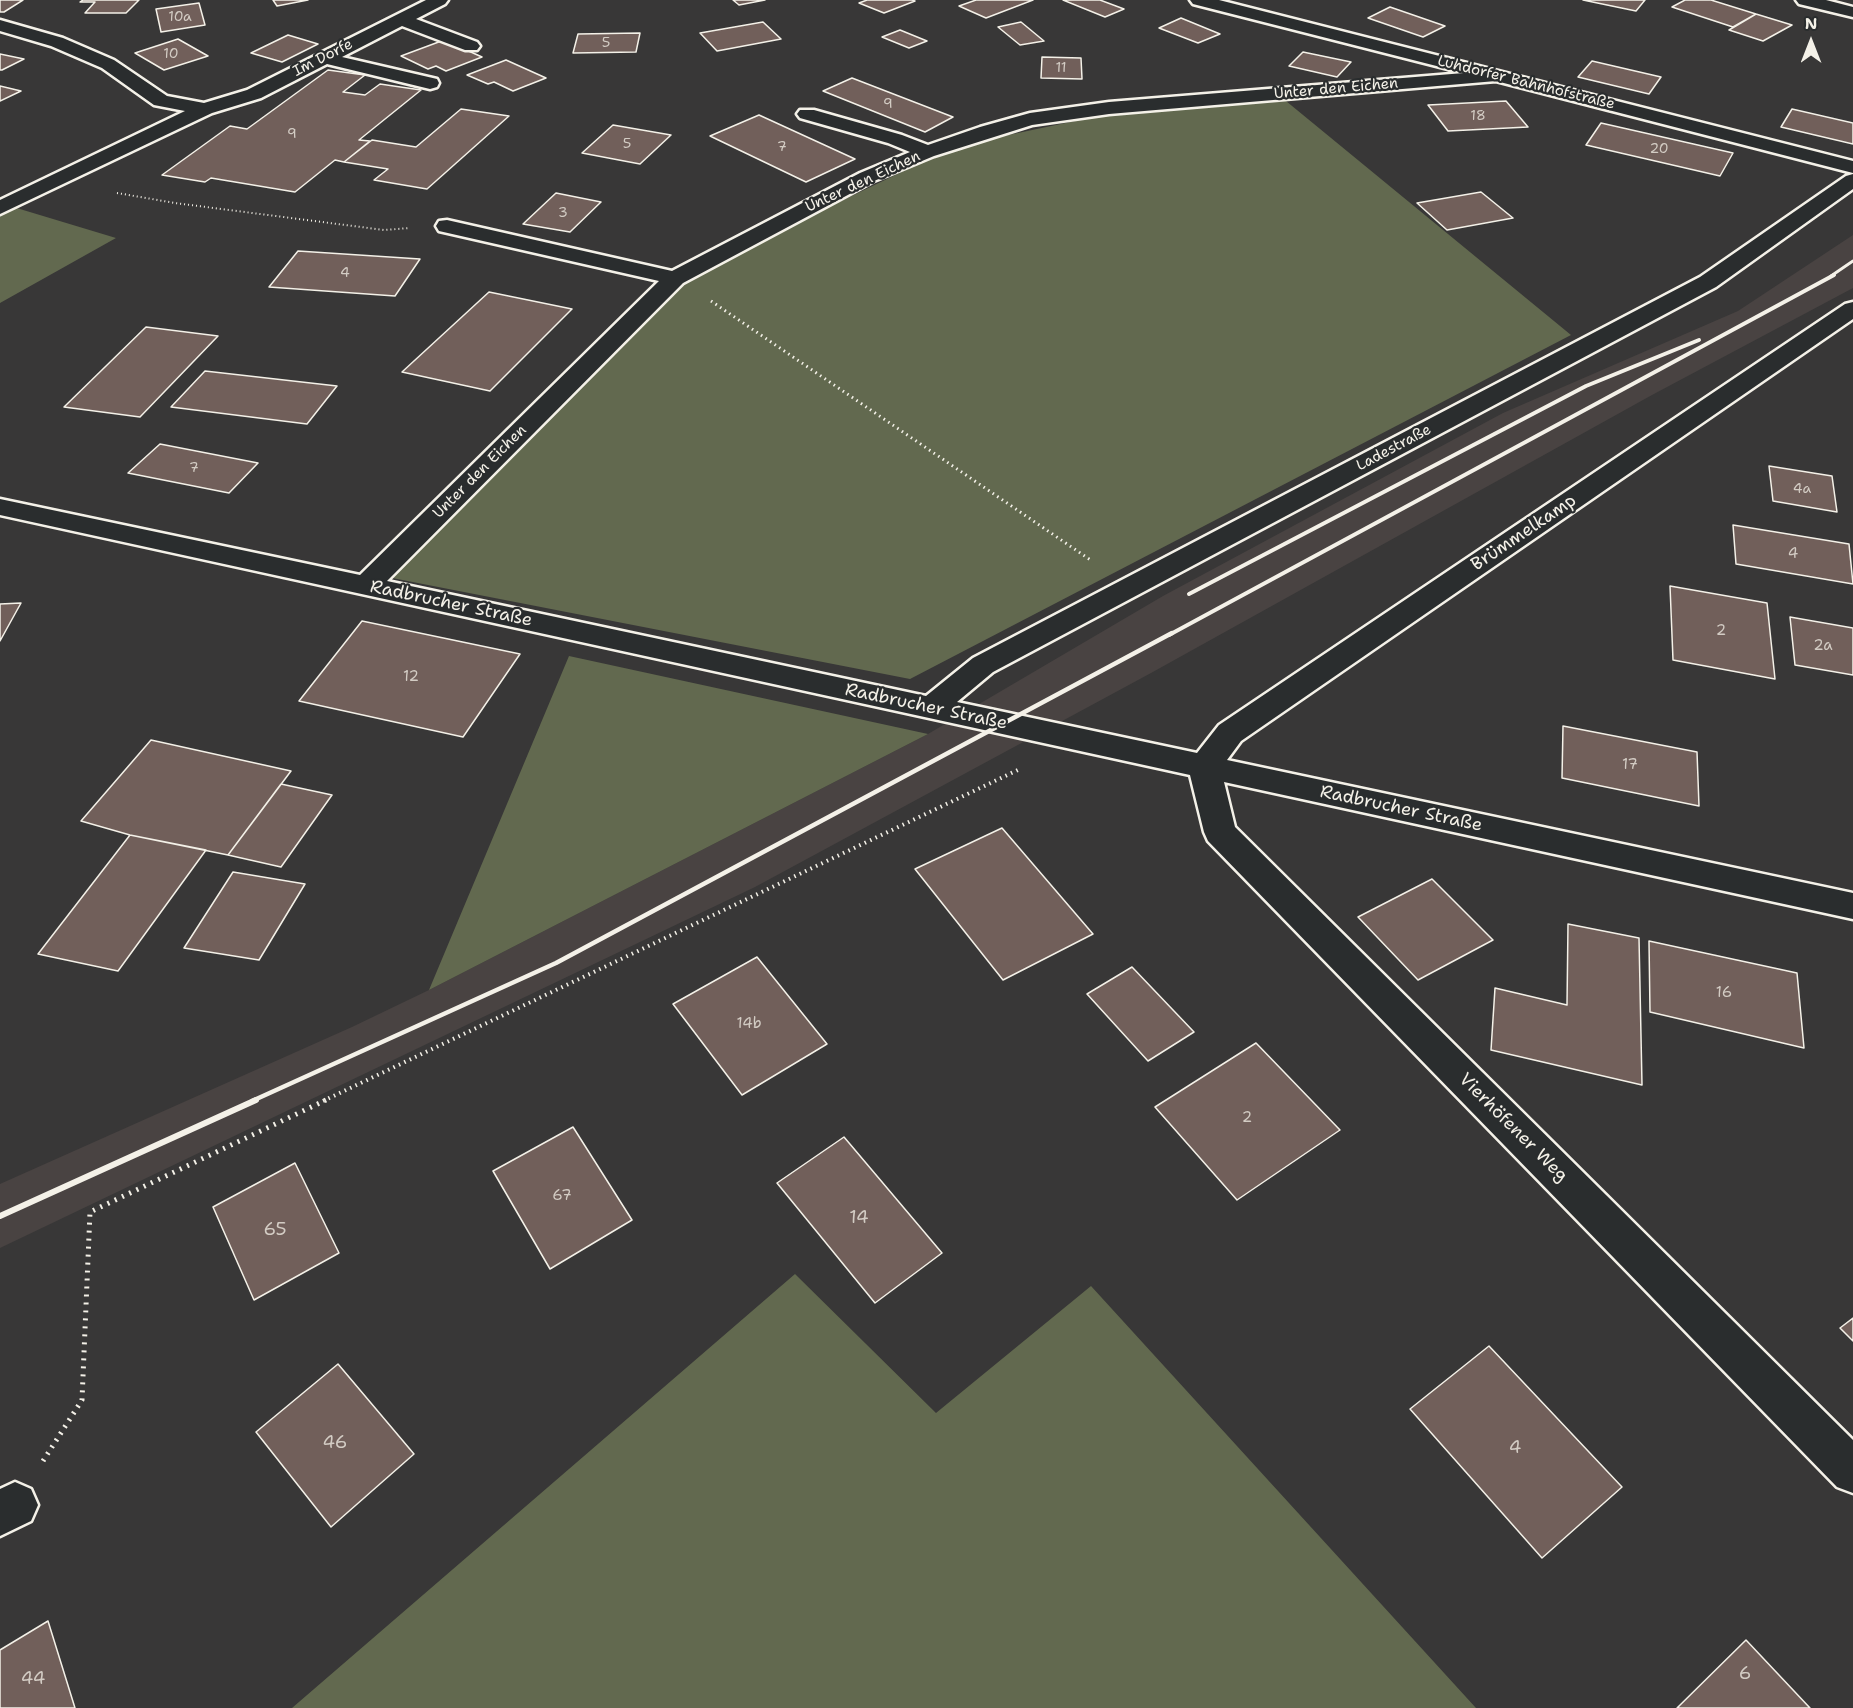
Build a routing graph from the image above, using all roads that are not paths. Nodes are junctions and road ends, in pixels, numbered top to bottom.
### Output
1 (439, 0) edge
2 (1199, 0) edge
3 (1805, 0) edge
4 (1853, 12) edge
5 (401, 19) junction
6 (0, 25) edge
7 (471, 46) dead end
8 (324, 58) junction
9 (1496, 76) junction
10 (430, 84) dead end
11 (205, 108) junction
12 (807, 114) dead end
13 (927, 152) junction
14 (1853, 167) edge
15 (1853, 180) edge
16 (0, 208) edge
17 (447, 226) road end
18 (675, 278) junction
19 (1853, 309) edge
20 (0, 507) edge
21 (366, 586) junction
22 (931, 708) junction
23 (1204, 768) junction
24 (1853, 906) edge
25 (1853, 1471) edge

1 - 5 street, Im Dorfe
2 - 9 street, Luhdorfer Bahnhofstraße
3 - 4 street
5 - 7 street
5 - 8 street, Im Dorfe
6 - 11 street, Im Dorfe
8 - 10 street
8 - 11 street, Im Dorfe
9 - 13 street, Unter den Eichen
9 - 14 street, Luhdorfer Bahnhofstraße
11 - 16 street, Im Dorfe
12 - 13 street
13 - 18 street, Unter den Eichen
15 - 22 street, Ladestraße
17 - 18 street
18 - 21 street, Unter den Eichen
19 - 23 street, Brümmelkamp
20 - 21 street, Radbrucher Straße
21 - 22 street, Radbrucher Straße
22 - 23 street, Radbrucher Straße
23 - 24 street, Radbrucher Straße
23 - 25 street, Vierhöfener Weg

